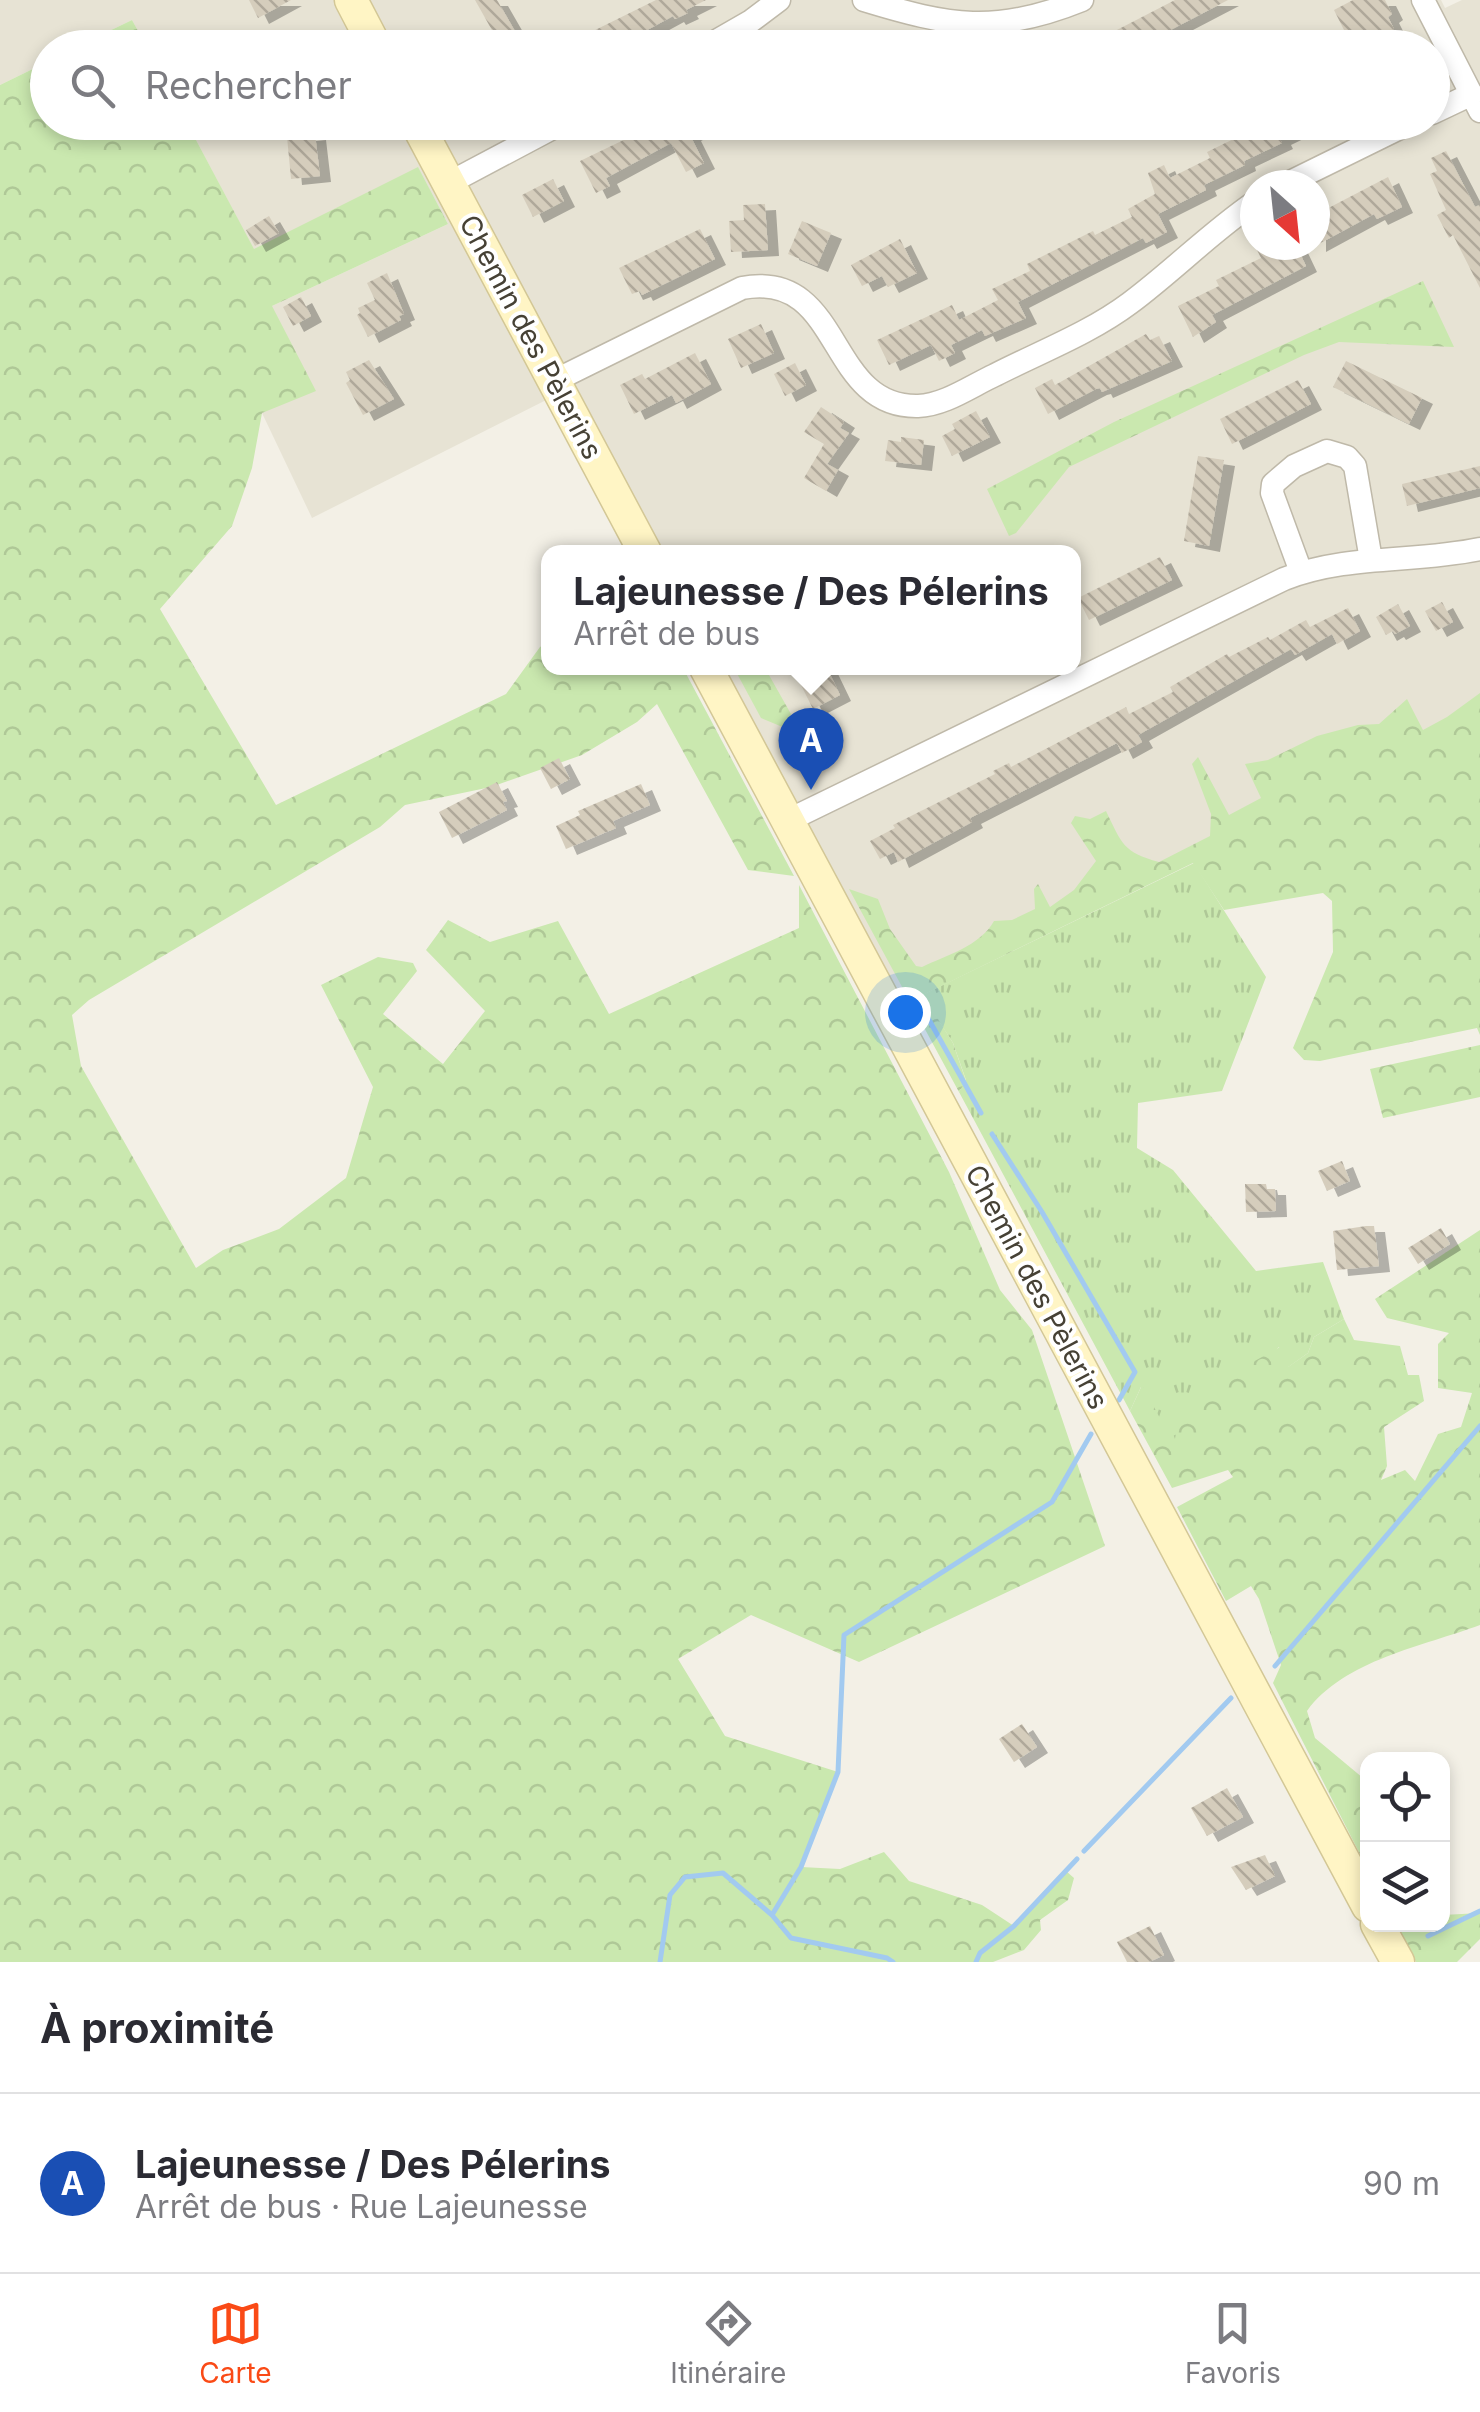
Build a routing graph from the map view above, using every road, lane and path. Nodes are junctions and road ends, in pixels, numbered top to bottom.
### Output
1 (351, 0) edge
2 (779, 0) edge
3 (864, 0) edge
4 (1082, 0) edge
5 (1424, 0) edge
6 (367, 30) edge
7 (735, 30) edge
8 (1439, 30) edge
9 (1450, 51) edge
10 (1476, 102) edge
11 (1450, 108) edge
12 (426, 140) edge
13 (531, 140) edge
14 (1375, 140) edge
15 (1314, 170) edge
16 (449, 184) junction
17 (1240, 214) edge
18 (554, 380) junction
19 (641, 545) edge
20 (1480, 549) edge
21 (1371, 560) junction
22 (1301, 572) junction
23 (710, 675) edge
24 (789, 820) junction
25 (1360, 1891) edge
26 (1382, 1932) edge
27 (1398, 1962) edge

1 - 6 street
2 - 7 street
3 - 4 street
5 - 8 street
9 - 10 street
10 - 11 street
12 - 16 street, Chemin des Pèlerins
13 - 16 street
14 - 15 street
16 - 18 street, Chemin des Pèlerins
17 - 18 street
18 - 19 street, Chemin des Pèlerins
20 - 21 street
21 - 22 street
21 - 22 street
22 - 24 street
23 - 24 street, Chemin des Pèlerins
24 - 25 street, Chemin des Pèlerins
26 - 27 street

